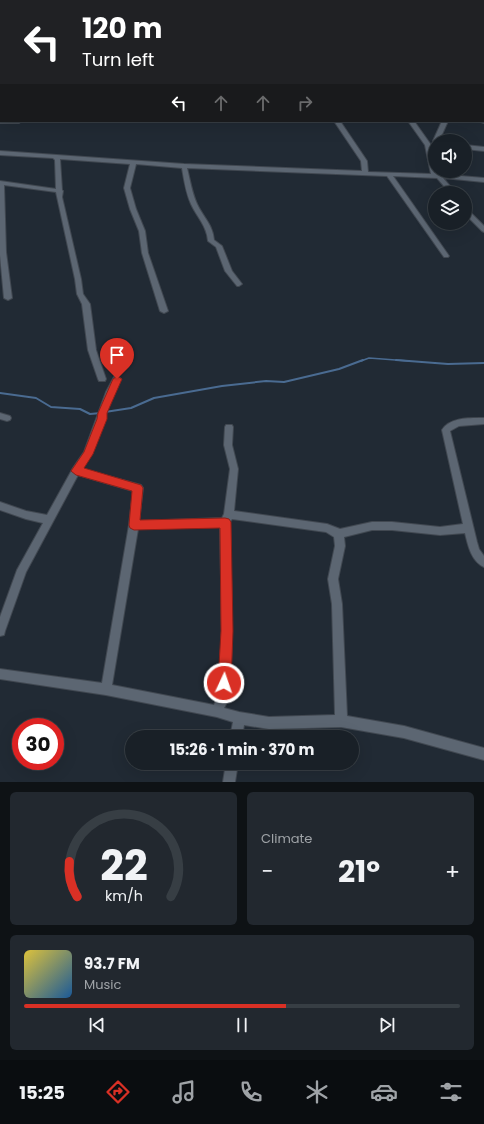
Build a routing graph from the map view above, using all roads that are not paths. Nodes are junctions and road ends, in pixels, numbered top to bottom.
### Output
1 (338, 122) edge
2 (412, 122) edge
3 (445, 122) edge
4 (439, 134) edge
5 (428, 145) edge
6 (472, 148) edge
7 (484, 149) edge
8 (0, 153) edge
9 (55, 158) junction
10 (133, 163) junction
11 (184, 166) junction
12 (364, 174) junction
13 (389, 174) junction
14 (428, 176) edge
15 (439, 178) edge
16 (460, 178) edge
17 (484, 180) edge
18 (0, 183) edge
19 (446, 186) edge
20 (60, 191) junction
21 (472, 216) edge
22 (477, 220) junction
23 (484, 222) edge
24 (484, 230) edge
25 (446, 256) dead end
26 (239, 284) dead end
27 (8, 298) dead end
28 (164, 311) dead end
29 (117, 379) dead end
30 (102, 380) dead end
31 (484, 421) edge
32 (229, 427) dead end
33 (76, 471) junction
34 (0, 506) edge
35 (227, 518) junction
36 (48, 520) junction
37 (134, 525) junction
38 (469, 528) junction
39 (338, 534) junction
40 (484, 562) edge
41 (0, 631) edge
42 (0, 674) edge
43 (106, 689) junction
44 (217, 711) junction
45 (239, 718) junction
46 (341, 721) junction
47 (237, 730) edge
48 (484, 754) edge
49 (231, 770) edge
50 (229, 782) edge

1 - 12 street
2 - 5 street
3 - 4 street
6 - 7 street
8 - 9 street
9 - 10 street
9 - 20 street
10 - 11 street
10 - 28 street
11 - 12 street
11 - 26 street
12 - 13 street
13 - 14 street
13 - 25 street
15 - 19 street
16 - 17 street
18 - 20 street
18 - 27 street
20 - 30 street
21 - 22 street
22 - 23 street
22 - 24 street
29 - 33 street
31 - 38 street
32 - 35 street
33 - 36 street
33 - 37 street
34 - 36 street
35 - 37 street
35 - 39 street
35 - 44 street
36 - 41 street
37 - 43 street
38 - 39 street
38 - 40 street
39 - 46 street
42 - 43 street
43 - 44 street
44 - 45 street
45 - 46 street
45 - 47 street
46 - 48 street
49 - 50 street

